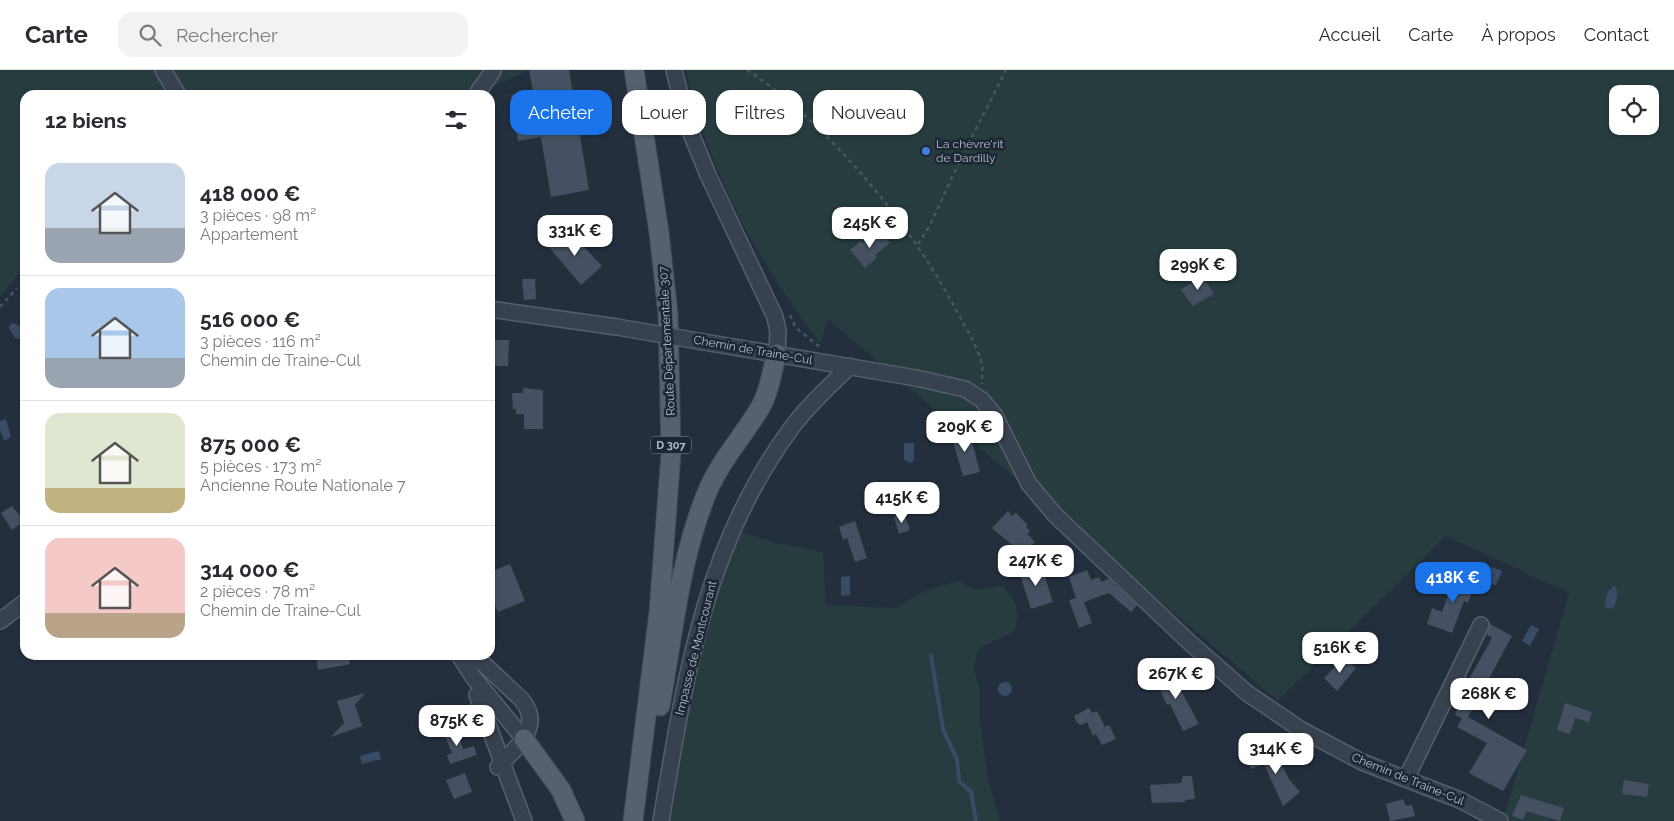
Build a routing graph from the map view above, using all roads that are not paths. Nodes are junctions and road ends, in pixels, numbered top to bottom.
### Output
1 (163, 70) edge
2 (634, 70) edge
3 (674, 70) edge
4 (492, 71) dead end
5 (175, 90) edge
6 (479, 90) edge
7 (495, 310) edge
8 (777, 354) junction
9 (850, 366) junction
10 (20, 606) edge
11 (0, 621) edge
12 (1481, 625) dead end
13 (462, 660) edge
14 (479, 660) edge
15 (477, 695) dead end
16 (524, 739) junction
17 (500, 765) junction
18 (1406, 779) junction
19 (524, 821) edge
20 (575, 821) edge
21 (633, 821) edge
22 (640, 821) edge
23 (661, 821) edge
24 (1500, 821) edge

1 - 5 street
2 - 21 main road, Route Départementale 307 / D 307
3 - 8 street
4 - 6 street
7 - 8 street, Chemin de Traine-Cul, bridge
8 - 9 street, Chemin de Traine-Cul
8 - 22 main road
9 - 18 street, Chemin de Traine-Cul
9 - 23 street, Impasse de Montcourant
10 - 11 street
12 - 18 street
13 - 16 street
14 - 16 street
15 - 17 street
16 - 17 street
16 - 20 main road
17 - 19 street
18 - 24 street, Chemin de Traine-Cul

